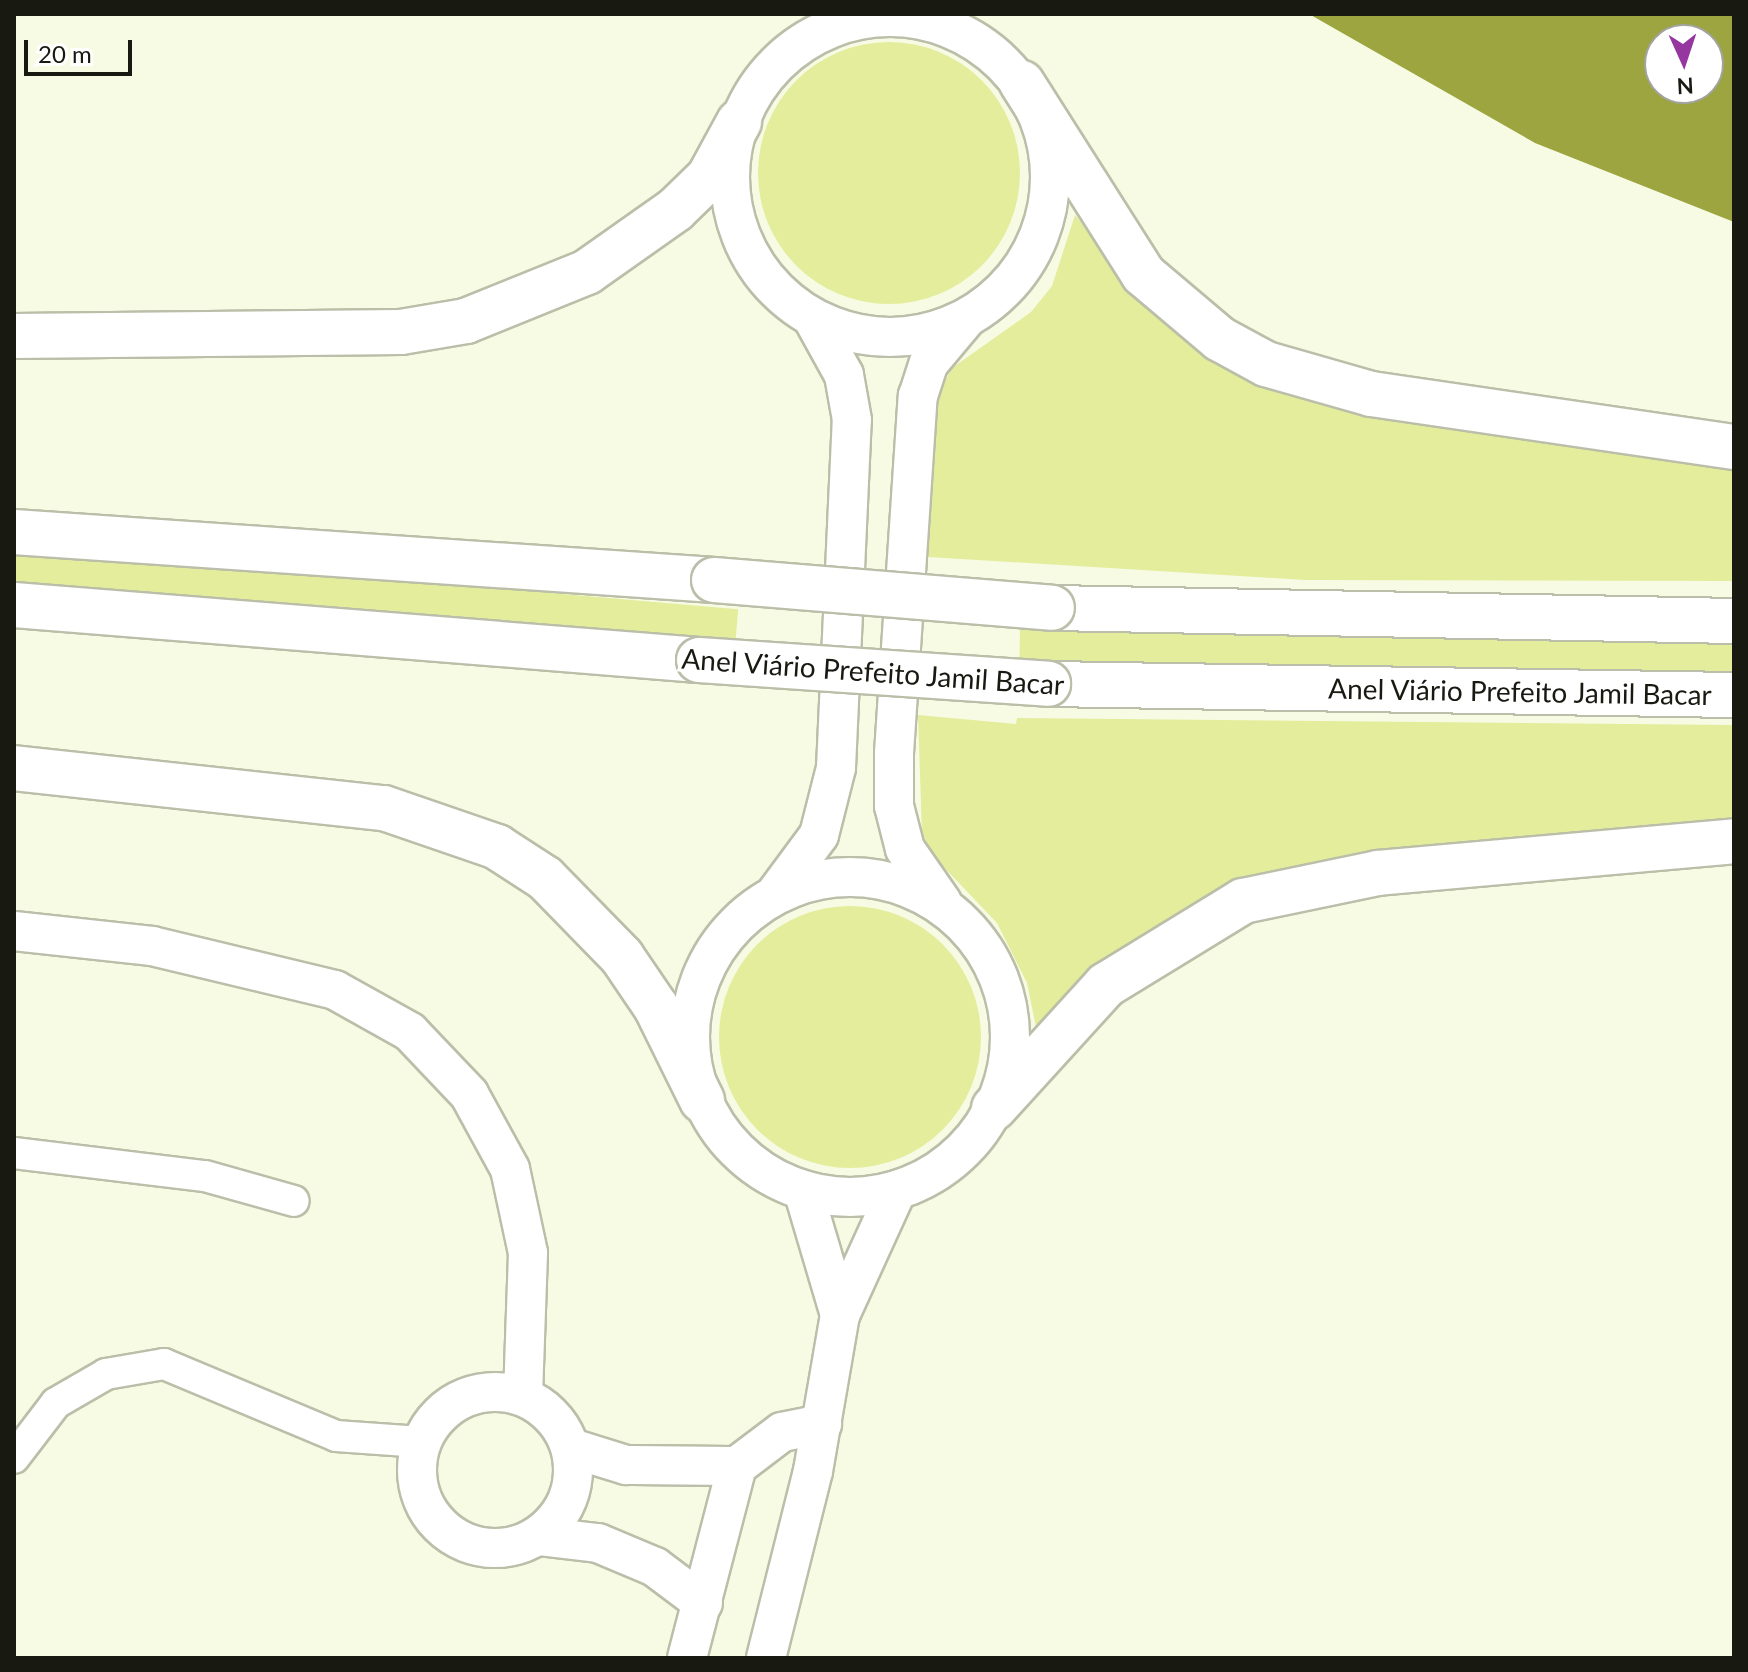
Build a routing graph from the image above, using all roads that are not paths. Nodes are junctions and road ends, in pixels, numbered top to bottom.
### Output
1 (957, 14) edge
2 (851, 18) edge
3 (992, 51) junction
4 (1022, 83) junction
5 (739, 122) junction
6 (812, 317) junction
7 (968, 318) junction
8 (14, 336) edge
9 (1734, 447) edge
10 (14, 532) edge
11 (14, 605) edge
12 (1734, 621) edge
13 (1734, 695) edge
14 (14, 768) edge
15 (1734, 841) edge
16 (776, 893) junction
17 (946, 908) junction
18 (14, 931) edge
19 (702, 1100) junction
20 (994, 1108) junction
21 (14, 1153) edge
22 (803, 1190) junction
23 (897, 1190) junction
24 (294, 1201) dead end
25 (840, 1315) junction
26 (523, 1396) junction
27 (822, 1424) junction
28 (421, 1442) junction
29 (571, 1448) junction
30 (14, 1458) edge
31 (737, 1466) junction
32 (538, 1536) junction
33 (703, 1603) junction
34 (687, 1658) edge
35 (766, 1658) edge

1 - 3 street
2 - 3 street
2 - 5 street
3 - 4 street
4 - 7 street
4 - 9 highway
5 - 6 street
5 - 8 highway
6 - 7 street
6 - 16 street
7 - 17 street
10 - 12 highway, bridge
11 - 13 highway, Anel Viário Prefeito Jamil Bacar, bridge
14 - 19 highway
15 - 20 highway
16 - 17 street
16 - 19 street
17 - 20 street
18 - 26 street
19 - 22 street
20 - 23 street
21 - 24 street
22 - 23 street
22 - 25 street
23 - 25 street
25 - 27 street
26 - 28 street
26 - 29 street
27 - 31 street
27 - 35 street
28 - 30 street
28 - 32 street
29 - 31 street
29 - 32 street
31 - 33 street
32 - 33 street
33 - 34 street

